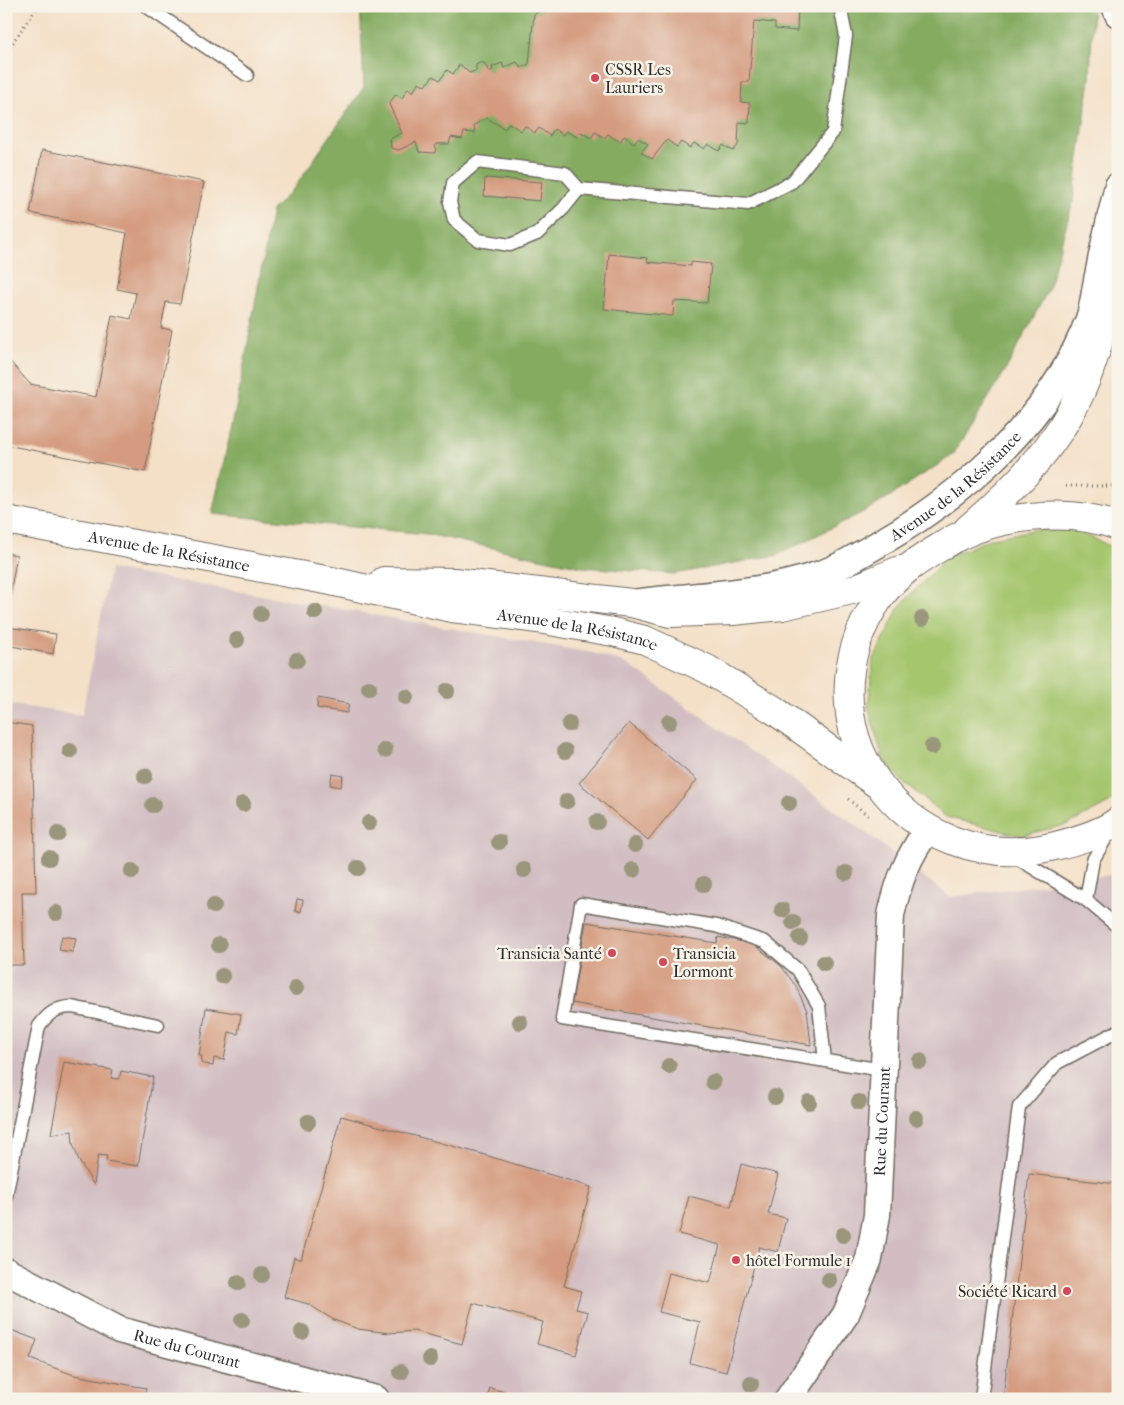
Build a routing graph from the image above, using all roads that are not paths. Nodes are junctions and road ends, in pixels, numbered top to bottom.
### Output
1 (146, 6) edge
2 (840, 6) edge
3 (1115, 6) edge
4 (1118, 14) edge
5 (247, 75) dead end
6 (1118, 186) edge
7 (579, 189) junction
8 (1118, 258) edge
9 (6, 520) edge
10 (1118, 526) edge
11 (964, 532) junction
12 (906, 568) junction
13 (331, 581) junction
14 (631, 603) junction
15 (877, 784) junction
16 (1116, 823) edge
17 (928, 829) junction
18 (1010, 853) junction
19 (1086, 900) junction
20 (1118, 927) edge
21 (158, 1025) dead end
22 (1118, 1031) edge
23 (825, 1061) junction
24 (883, 1070) junction
25 (6, 1196) edge
26 (6, 1271) edge
27 (376, 1399) edge
28 (788, 1399) edge
29 (981, 1399) edge

1 - 5 lane
2 - 7 lane
3 - 4 street
6 - 14 street, Avenue de la Résistance
7 - 7 lane
8 - 11 main road
9 - 13 main road, Avenue de la Résistance
10 - 11 main road
11 - 12 main road
12 - 14 main road, Avenue de la Résistance
12 - 15 main road
13 - 14 main road, Avenue de la Résistance
13 - 15 main road, Avenue de la Résistance
15 - 17 main road
16 - 18 main road
16 - 19 lane
17 - 18 main road
17 - 24 street, Rue du Courant
18 - 19 lane
19 - 20 lane
21 - 25 lane
22 - 29 lane
23 - 23 lane
23 - 24 lane
24 - 28 street, Rue du Courant
26 - 27 street, Rue du Courant

